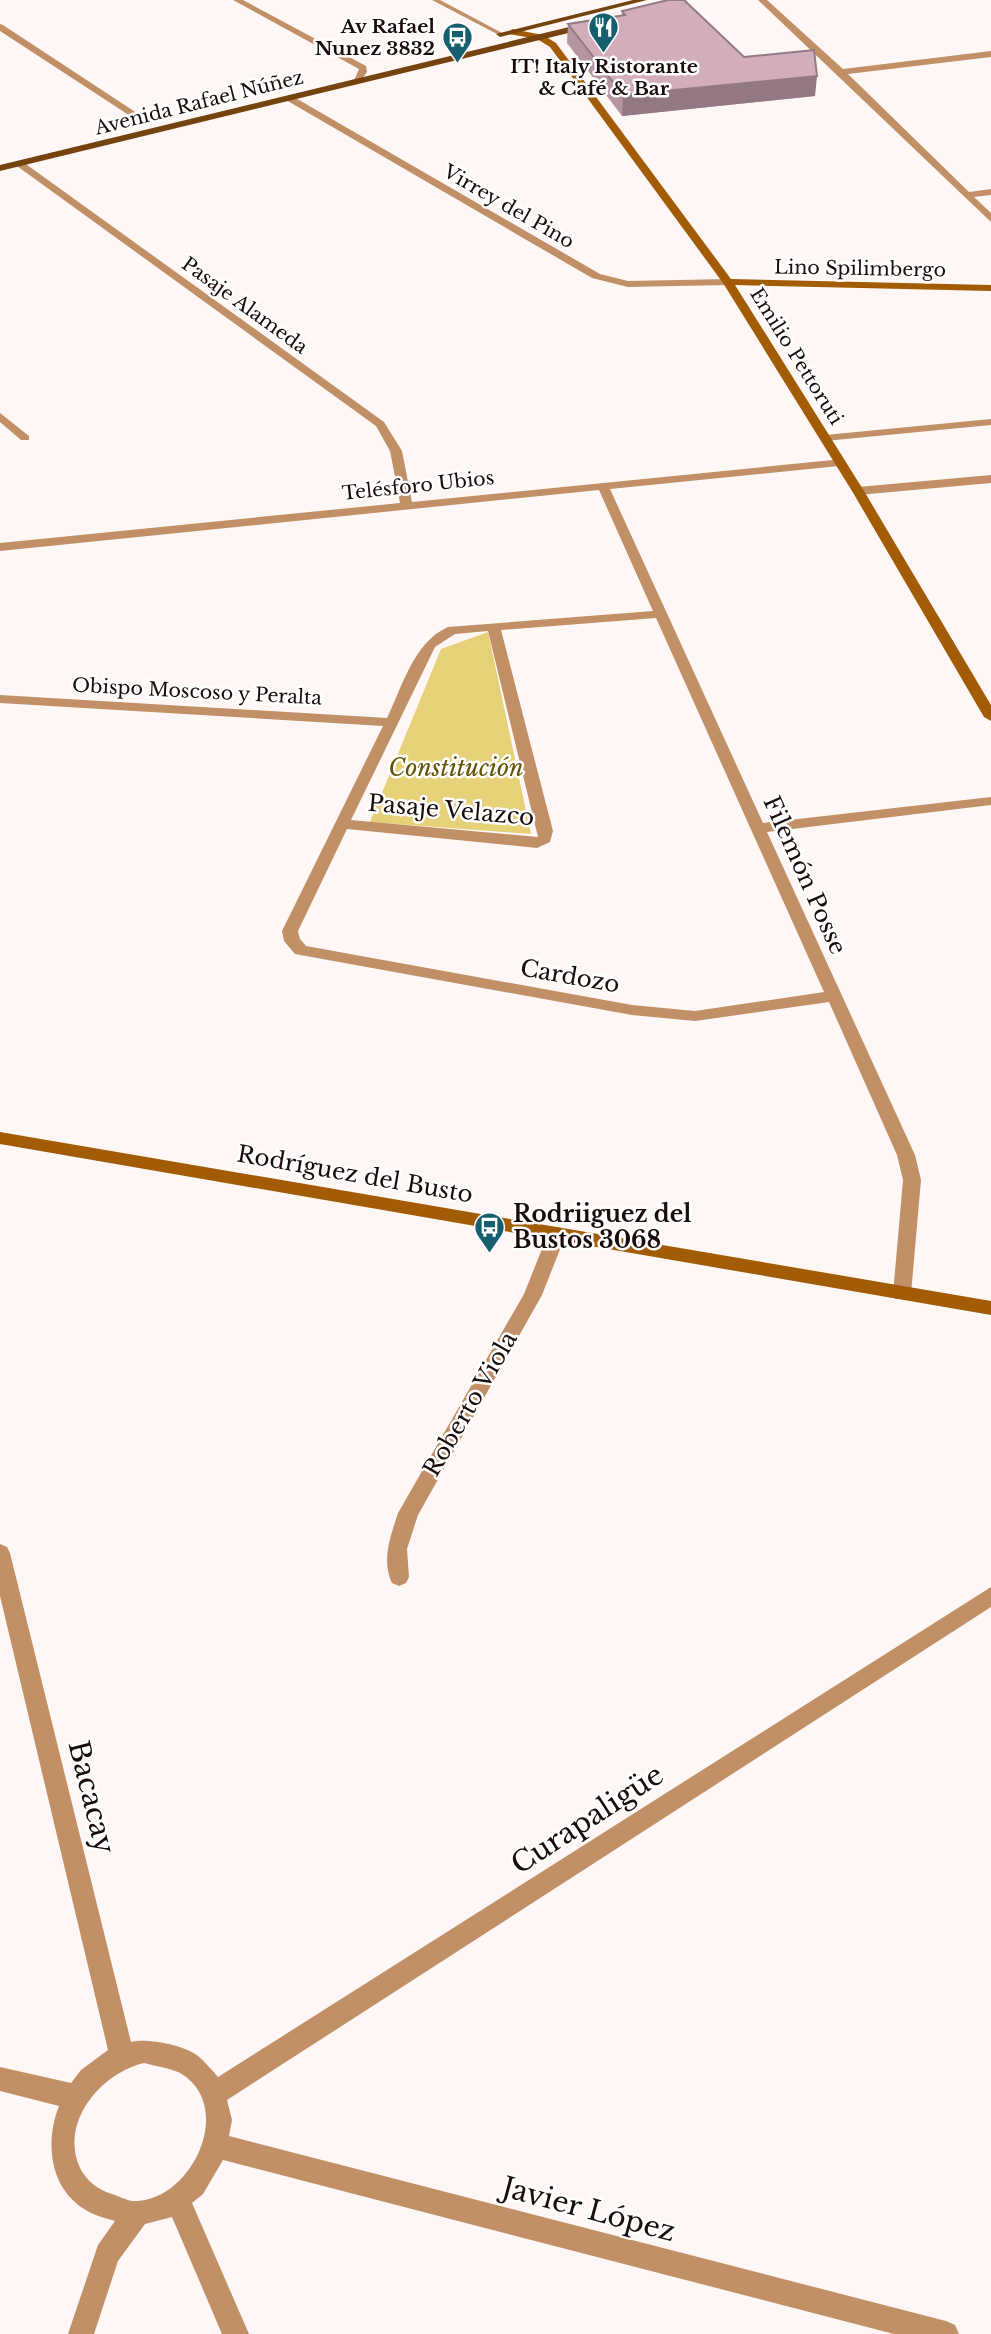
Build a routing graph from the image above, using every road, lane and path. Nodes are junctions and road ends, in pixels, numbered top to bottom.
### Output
1 (237, 0) edge
2 (435, 0) edge
3 (461, 0) edge
4 (616, 0) edge
5 (643, 0) edge
6 (762, 0) edge
7 (443, 4) junction
8 (625, 4) junction
9 (603, 22) edge
10 (0, 27) edge
11 (512, 32) junction
12 (501, 34) junction
13 (488, 37) dead end
14 (540, 37) junction
15 (20, 40) junction
16 (0, 44) edge
17 (991, 54) edge
18 (375, 65) dead end
19 (363, 68) junction
20 (350, 71) dead end
21 (841, 72) junction
22 (356, 81) junction
23 (289, 98) junction
24 (157, 118) dead end
25 (144, 121) junction
26 (131, 124) dead end
27 (20, 163) junction
28 (0, 168) edge
29 (991, 192) edge
30 (966, 195) junction
31 (991, 219) edge
32 (728, 282) junction
33 (991, 288) edge
34 (0, 415) edge
35 (991, 422) edge
36 (25, 438) dead end
37 (825, 438) junction
38 (839, 462) junction
39 (991, 479) edge
40 (603, 486) junction
41 (858, 491) junction
42 (407, 505) junction
43 (0, 547) edge
44 (662, 614) junction
45 (494, 627) junction
46 (0, 699) edge
47 (991, 717) edge
48 (391, 722) junction
49 (991, 800) edge
50 (344, 824) junction
51 (760, 828) junction
52 (833, 996) junction
53 (0, 1138) edge
54 (558, 1234) junction
55 (902, 1294) junction
56 (991, 1308) edge
57 (0, 1553) edge
58 (399, 1577) dead end
59 (991, 1596) edge
60 (122, 2056) junction
61 (0, 2080) edge
62 (215, 2093) junction
63 (75, 2097) junction
64 (216, 2145) junction
65 (178, 2200) junction
66 (135, 2214) junction
67 (81, 2334) edge
68 (236, 2334) edge
69 (946, 2334) edge

1 - 19 street
2 - 7 lane
3 - 7 lane
4 - 8 street
5 - 8 main road
6 - 21 street
7 - 12 lane
8 - 11 main road
9 - 14 main road, Avenida Rafael Núñez
10 - 15 street
11 - 12 main road
11 - 14 main road
12 - 13 main road
14 - 22 main road, Avenida Rafael Núñez
14 - 32 main road, Emilio Pettoruti
15 - 16 street
15 - 25 street
17 - 21 street
18 - 19 main road
19 - 20 main road
19 - 22 street
21 - 30 street
22 - 23 main road, Avenida Rafael Núñez
23 - 27 main road, Avenida Rafael Núñez
23 - 32 street, Virrey del Pino
24 - 25 main road, Avenida Rafael Núñez
25 - 26 main road, Avenida Rafael Núñez
27 - 28 main road, Avenida Rafael Núñez
27 - 42 street, Pasaje Alameda
29 - 30 street
30 - 31 street
32 - 33 main road, Lino Spilimbergo
32 - 37 main road, Emilio Pettoruti
34 - 36 street
35 - 37 lane
37 - 38 main road, Emilio Pettoruti
38 - 40 street, Telésforo Ubios
38 - 41 main road, Emilio Pettoruti
39 - 41 street
40 - 42 street, Telésforo Ubios
40 - 44 street, Filemón Posse
41 - 47 main road, Emilio Pettoruti
42 - 43 street, Telésforo Ubios
44 - 45 street
44 - 51 street, Filemón Posse
45 - 48 street
45 - 50 street, Pasaje Velazco
46 - 48 street, Obispo Moscoso y Peralta
48 - 50 street
49 - 51 street
50 - 52 street, Cardozo
51 - 52 street, Filemón Posse
52 - 55 street, Filemón Posse
53 - 54 main road, Rodríguez del Busto
54 - 55 main road, Rodríguez del Busto
54 - 58 street, Roberto Viola
55 - 56 main road, Rodríguez del Busto
57 - 60 street, Bacacay
59 - 62 street, Curapaligüe
60 - 62 street
60 - 63 street
61 - 63 street
62 - 64 street
63 - 66 street
64 - 65 street
64 - 69 street, Javier López
65 - 66 street
65 - 68 street
66 - 67 street

